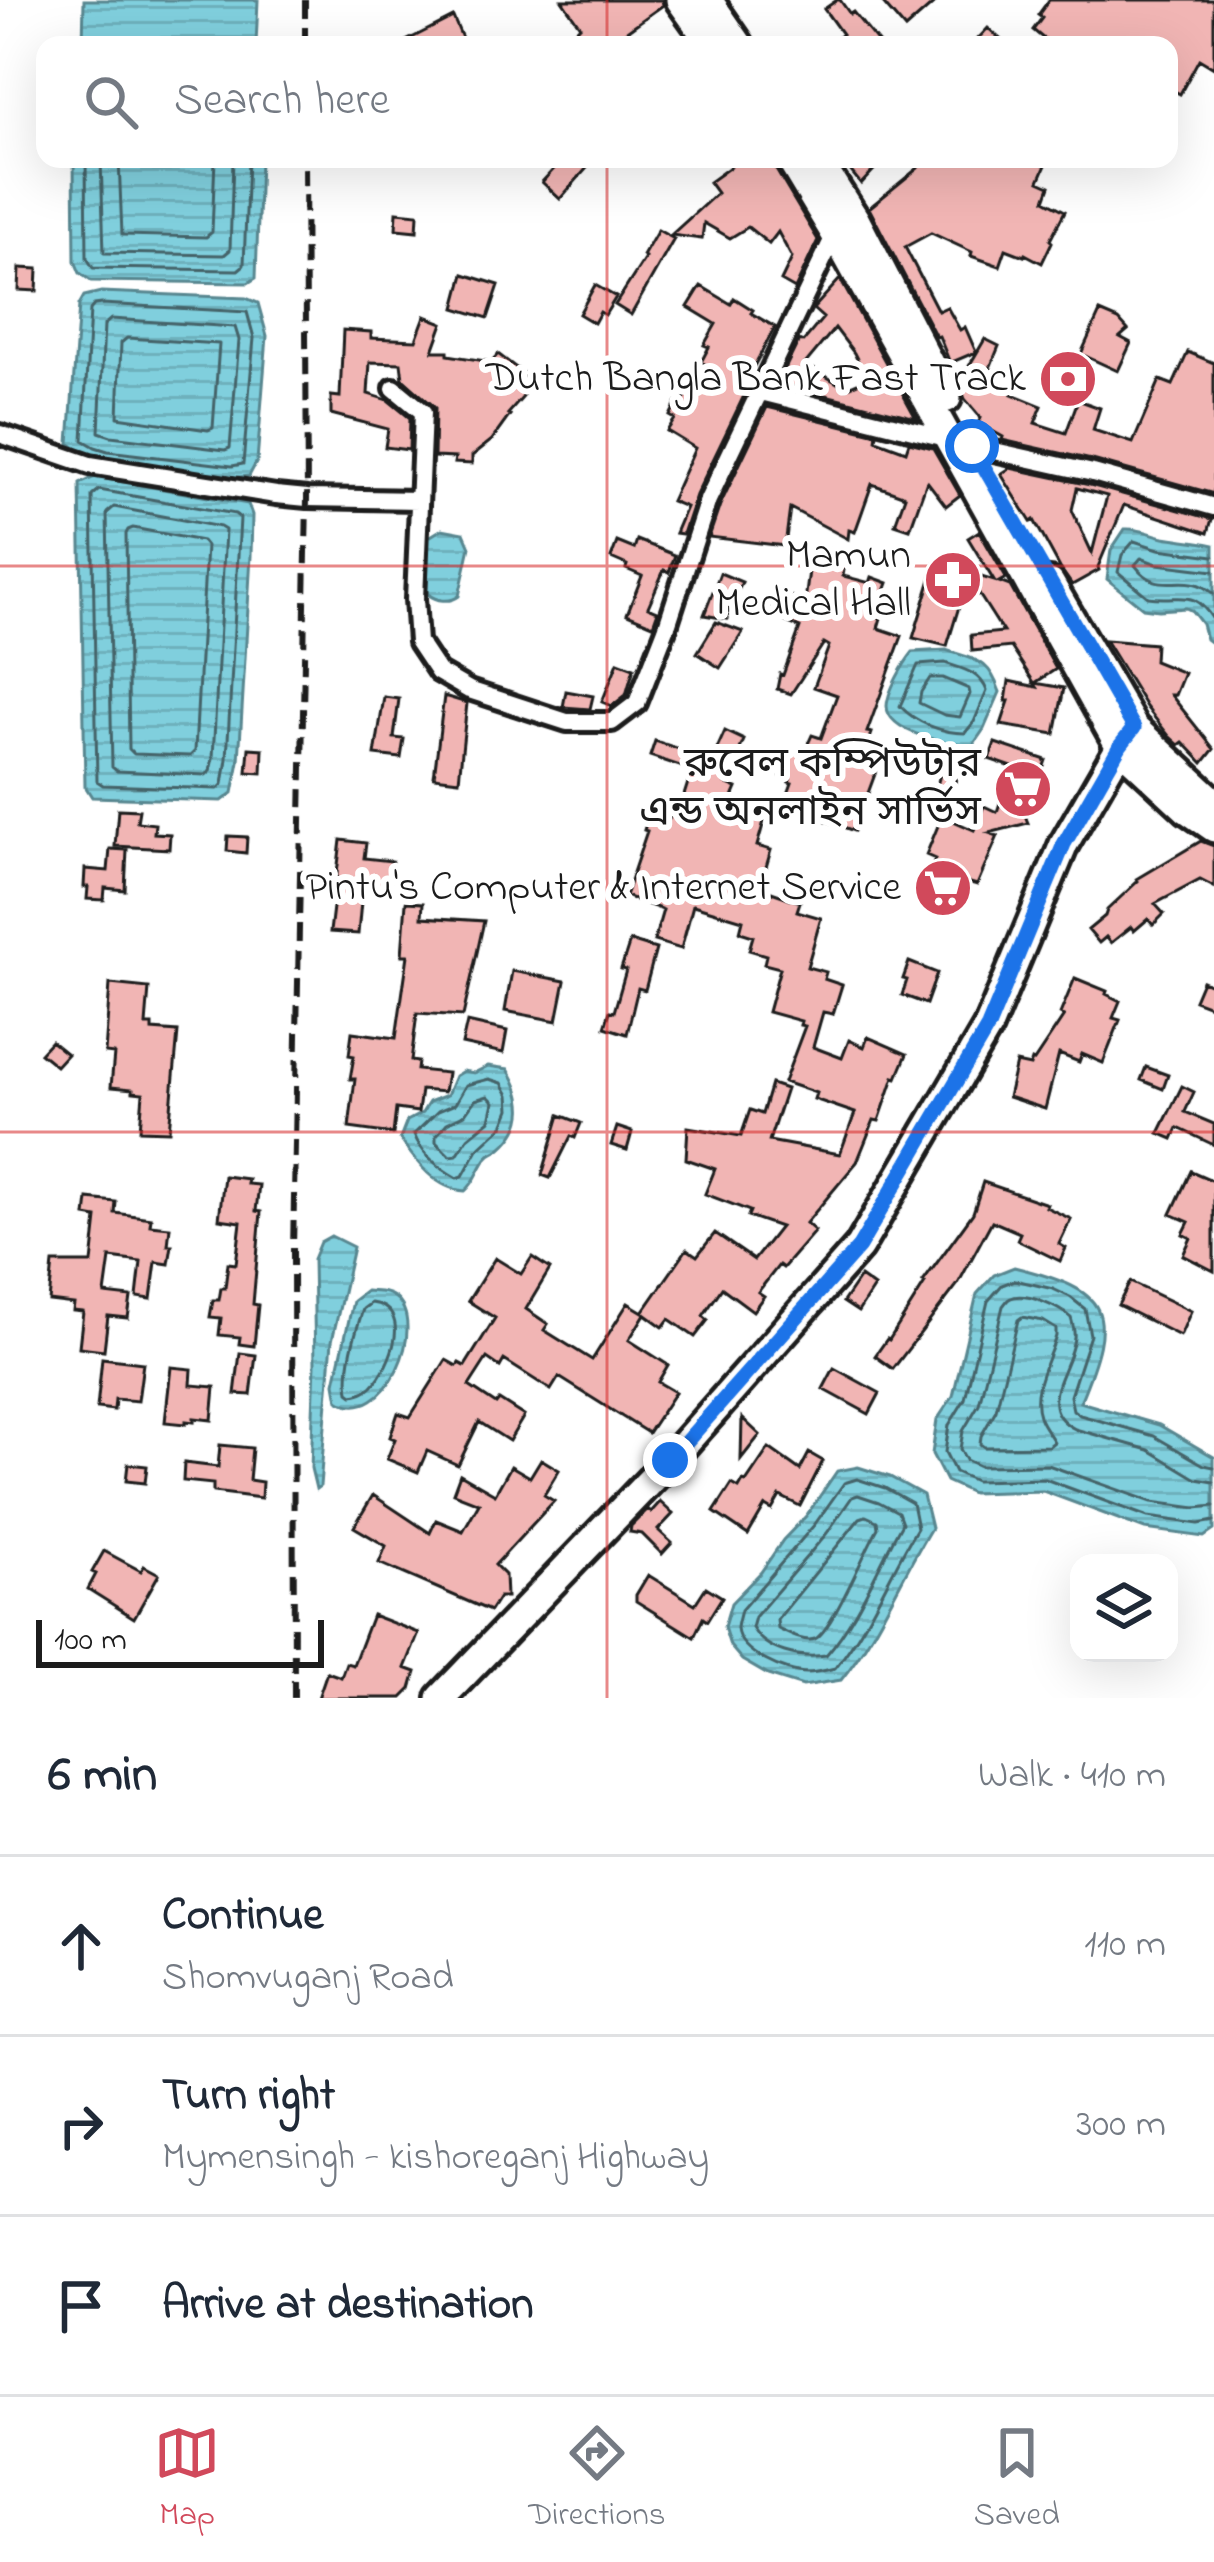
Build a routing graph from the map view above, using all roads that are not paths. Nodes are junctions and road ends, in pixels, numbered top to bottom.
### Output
1 (680, 0) edge
2 (707, 0) edge
3 (706, 36) edge
4 (733, 36) edge
5 (795, 168) edge
6 (823, 168) edge
7 (835, 234) junction
8 (394, 388) dead end
9 (761, 392) junction
10 (0, 434) edge
11 (961, 443) junction
12 (418, 500) junction
13 (1214, 507) edge
14 (1127, 737) junction
15 (1214, 802) edge
16 (1214, 828) edge
17 (441, 1698) edge

1 - 3 main road
2 - 4 main road
5 - 7 main road
6 - 11 main road
7 - 9 street
7 - 11 main road
8 - 12 street
9 - 11 street
9 - 12 street
10 - 12 street
11 - 13 street
11 - 14 main road
14 - 15 main road
14 - 16 main road
14 - 17 main road

